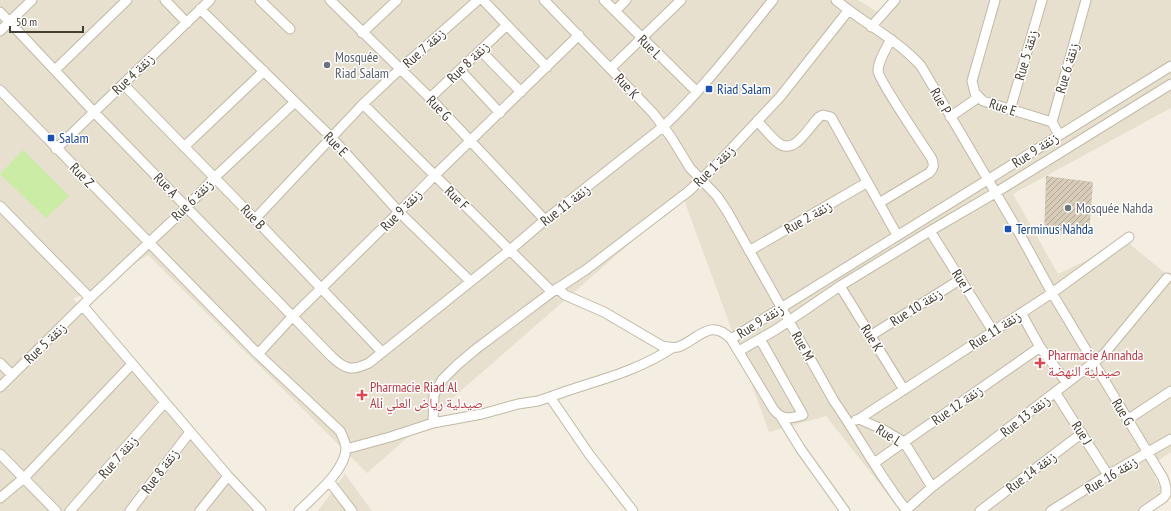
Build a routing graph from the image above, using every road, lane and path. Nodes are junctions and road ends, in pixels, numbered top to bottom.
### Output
1 (32, 0) edge
2 (127, 0) edge
3 (165, 0) edge
4 (210, 0) edge
5 (260, 0) edge
6 (330, 0) edge
7 (478, 0) edge
8 (483, 0) edge
9 (544, 0) edge
10 (604, 0) edge
11 (626, 0) edge
12 (681, 0) edge
13 (773, 0) edge
14 (836, 0) edge
15 (895, 0) edge
16 (995, 0) edge
17 (1042, 0) edge
18 (1086, 0) edge
19 (391, 2) edge
20 (200, 9) junction
21 (615, 11) junction
22 (848, 11) junction
23 (0, 12) edge
24 (10, 22) junction
25 (187, 22) junction
26 (507, 25) junction
27 (871, 27) junction
28 (290, 29) dead end
29 (0, 31) edge
30 (362, 33) junction
31 (579, 35) junction
32 (642, 39) junction
33 (891, 39) junction
34 (480, 50) junction
35 (1171, 66) edge
36 (547, 67) junction
37 (611, 68) junction
38 (55, 70) junction
39 (399, 70) junction
40 (460, 70) junction
41 (264, 71) junction
42 (123, 84) junction
43 (1171, 84) edge
44 (0, 90) edge
45 (521, 92) junction
46 (697, 92) junction
47 (979, 97) junction
48 (430, 98) junction
49 (295, 102) junction
50 (363, 104) junction
51 (1010, 110) junction
52 (94, 112) junction
53 (500, 113) junction
54 (950, 117) junction
55 (757, 122) junction
56 (1052, 122) junction
57 (664, 126) junction
58 (1059, 135) junction
59 (332, 138) junction
60 (470, 141) junction
61 (184, 147) junction
62 (56, 149) junction
63 (434, 176) junction
64 (214, 178) junction
65 (701, 179) junction
66 (987, 180) junction
67 (866, 183) junction
68 (995, 193) junction
69 (879, 203) junction
70 (0, 206) edge
71 (187, 207) junction
72 (400, 212) junction
73 (255, 219) junction
74 (545, 220) junction
75 (1016, 229) joint
76 (930, 231) junction
77 (897, 235) junction
78 (1129, 237) dead end
79 (149, 243) junction
80 (510, 250) junction
81 (749, 250) junction
82 (1167, 278) dead end
83 (961, 279) junction
84 (470, 281) junction
85 (840, 286) junction
86 (321, 289) junction
87 (554, 290) junction
88 (1052, 293) junction
89 (90, 298) junction
90 (83, 306) junction
91 (782, 308) junction
92 (1021, 313) junction
93 (292, 317) junction
94 (789, 320) junction
95 (993, 331) junction
96 (870, 336) junction
97 (731, 339) junction
98 (760, 339) junction
99 (1040, 347) junction
100 (672, 348) junction
101 (739, 351) junction
102 (382, 352) junction
103 (258, 354) junction
104 (332, 357) joint
105 (0, 363) edge
106 (1093, 363) junction
107 (132, 364) junction
108 (12, 375) junction
109 (1068, 384) junction
110 (0, 387) edge
111 (904, 390) junction
112 (1171, 391) edge
113 (1055, 392) junction
114 (550, 397) junction
115 (165, 402) junction
116 (781, 417) junction
117 (859, 419) junction
118 (1128, 420) junction
119 (433, 422) junction
120 (849, 423) junction
121 (190, 432) junction
122 (1082, 433) junction
123 (1171, 439) edge
124 (904, 442) junction
125 (346, 449) junction
126 (1148, 453) junction
127 (0, 454) edge
128 (874, 463) junction
129 (1108, 475) junction
130 (228, 476) junction
131 (24, 478) junction
132 (329, 481) junction
133 (932, 487) junction
134 (0, 498) edge
135 (1147, 509) edge
136 (907, 510) edge
137 (56, 511) edge
138 (70, 511) edge
139 (130, 511) edge
140 (200, 511) edge
141 (261, 511) edge
142 (299, 511) edge
143 (352, 511) edge
144 (633, 511) edge
145 (845, 511) edge
146 (980, 511) edge
147 (1051, 511) edge

1 - 24 street
2 - 38 street
3 - 25 street
4 - 20 street, Rue 4 زنقة
5 - 28 street
6 - 30 street, Rue G
7 - 39 street, Rue 7 زنقة
8 - 26 street
9 - 31 street, Rue K
10 - 21 street, Rue L
11 - 21 street
12 - 32 street
13 - 46 street, Rue 11 زنقة
14 - 22 street, Rue P
15 - 27 street
16 - 47 street, Rue E
17 - 51 street, Rue 5 زنقة
18 - 56 street, Rue 6 زنقة
19 - 30 street
20 - 25 street, Rue 4 زنقة
20 - 41 street, Rue E
21 - 32 street, Rue L
22 - 27 street, Rue P
22 - 55 street, Rue 1 زنقة
23 - 24 street, Rue A
24 - 29 street
24 - 38 street, Rue A
25 - 42 street, Rue 4 زنقة
26 - 34 street, Rue 8 زنقة
26 - 36 street
27 - 33 street, Rue P
30 - 39 street, Rue G
31 - 36 street, Rue 9 زنقة
31 - 37 street, Rue K
32 - 37 street
32 - 46 street, Rue L
33 - 54 street, Rue P
33 - 69 street
34 - 40 street, Rue 8 زنقة
34 - 45 street
35 - 58 street, Rue 9 زنقة
36 - 45 street, Rue 9 زنقة
37 - 57 street, Rue K
38 - 52 street, Rue A
39 - 48 street, Rue G
39 - 50 street, Rue 7 زنقة
40 - 48 street, Rue 8 زنقة
40 - 53 street
41 - 49 street, Rue E
41 - 61 street
42 - 52 street, Rue 4 زنقة
42 - 61 street, Rue B
43 - 68 street, Rue 9 زنقة
44 - 62 street, Rue Z
45 - 53 street, Rue 9 زنقة
46 - 57 street, Rue 11 زنقة
47 - 51 street, Rue E
47 - 54 street
48 - 60 street, Rue G
49 - 59 street, Rue E
49 - 64 street, Rue 6 زنقة
50 - 59 street, Rue 7 زنقة
50 - 63 street, Rue F
51 - 56 street, Rue E
52 - 62 street, Rue 4 زنقة
52 - 71 street, Rue A
53 - 60 street, Rue 9 زنقة
54 - 66 street, Rue P
55 - 65 street, Rue 1 زنقة
55 - 67 street
56 - 58 street
57 - 65 street, Rue K
57 - 74 street, Rue 11 زنقة
58 - 66 street, Rue 9 زنقة
59 - 72 street, Rue E
59 - 73 street, Rue 7 زنقة
60 - 63 street, Rue 9 زنقة
60 - 74 street, Rue G
61 - 64 street, Rue B
62 - 79 street, Rue Z
63 - 72 street, Rue 9 زنقة
63 - 80 street, Rue F
64 - 71 street, Rue 6 زنقة
64 - 73 street, Rue B
65 - 81 street, Rue M
65 - 87 street, Rue 1 زنقة
66 - 68 street, Rue P
66 - 77 street, Rue 9 زنقة
67 - 69 street
67 - 81 street, Rue 2 زنقة
68 - 75 street, Rue P
68 - 76 street, Rue 9 زنقة
69 - 77 street
70 - 89 street
71 - 79 street, Rue 6 زنقة
71 - 93 street, Rue A
72 - 84 street, Rue E
72 - 86 street, Rue 9 زنقة
73 - 86 street, Rue B
74 - 80 street, Rue 11 زنقة
75 - 88 street, Rue G
76 - 83 street, Rue I
76 - 85 street, Rue 9 زنقة
77 - 91 street, Rue 9 زنقة
78 - 88 street, Rue 11 زنقة
79 - 89 street, Rue 6 زنقة
79 - 103 street
80 - 84 street, Rue 11 زنقة
80 - 87 street, Rue F
81 - 91 street, Rue M
82 - 106 street, Rue 13 زنقة
83 - 95 street, Rue I
83 - 96 street, Rue 10 زنقة
84 - 102 street, Rue 11 زنقة
85 - 94 street, Rue 9 زنقة
85 - 96 street, Rue K
86 - 93 street, Rue 9 زنقة
86 - 102 street, Rue B
87 - 100 street, Rue F
87 - 119 street, Rue 1 زنقة
88 - 92 street, Rue 11 زنقة
88 - 106 street, Rue G
89 - 90 street, Rue 5 زنقة
90 - 107 street
90 - 108 street, Rue 5 زنقة
91 - 94 street, Rue M
91 - 97 street, Rue 9 زنقة
92 - 95 street, Rue 11 زنقة
92 - 99 street
93 - 103 street, Rue 9 زنقة
93 - 104 street, Rue A
94 - 98 street, Rue 9 زنقة
94 - 120 street, Rue M
95 - 111 street, Rue 11 زنقة
96 - 111 street, Rue K
97 - 100 street
97 - 101 street, Rue 9 زنقة
98 - 101 street, Rue 9 زنقة
98 - 116 street
99 - 109 street
99 - 124 street, Rue 12 زنقة
100 - 114 street
101 - 116 street
102 - 104 street, Rue 11 زنقة
103 - 125 street
105 - 108 street
106 - 109 street, Rue 13 زنقة
106 - 118 street, Rue G
107 - 115 street
107 - 131 street
108 - 110 street, Rue 5 زنقة
109 - 113 street, Rue 13 زنقة
111 - 117 street, Rue 11 زنقة
112 - 118 street
113 - 122 street, Rue J
113 - 133 street, Rue 13 زنقة
114 - 119 street
114 - 144 street
115 - 121 street
115 - 138 street, Rue 7 زنقة
116 - 145 street
117 - 120 street, Rue L
117 - 124 street, Rue L
118 - 126 street, Rue G
119 - 125 street
120 - 128 street, Rue M
121 - 130 street
121 - 139 street, Rue 8 زنقة
122 - 129 street, Rue J
122 - 146 street, Rue 14 زنقة
123 - 126 street, Rue 16 زنقة
124 - 128 street, Rue 12 زنقة
124 - 133 street, Rue L
125 - 132 street
126 - 129 street, Rue 16 زنقة
126 - 135 street, Rue G
127 - 131 street
128 - 136 street, Rue M
129 - 147 street, Rue 16 زنقة
130 - 140 street
130 - 141 street
131 - 134 street
131 - 137 street
132 - 142 street
132 - 143 street
133 - 136 street, Rue 13 زنقة

